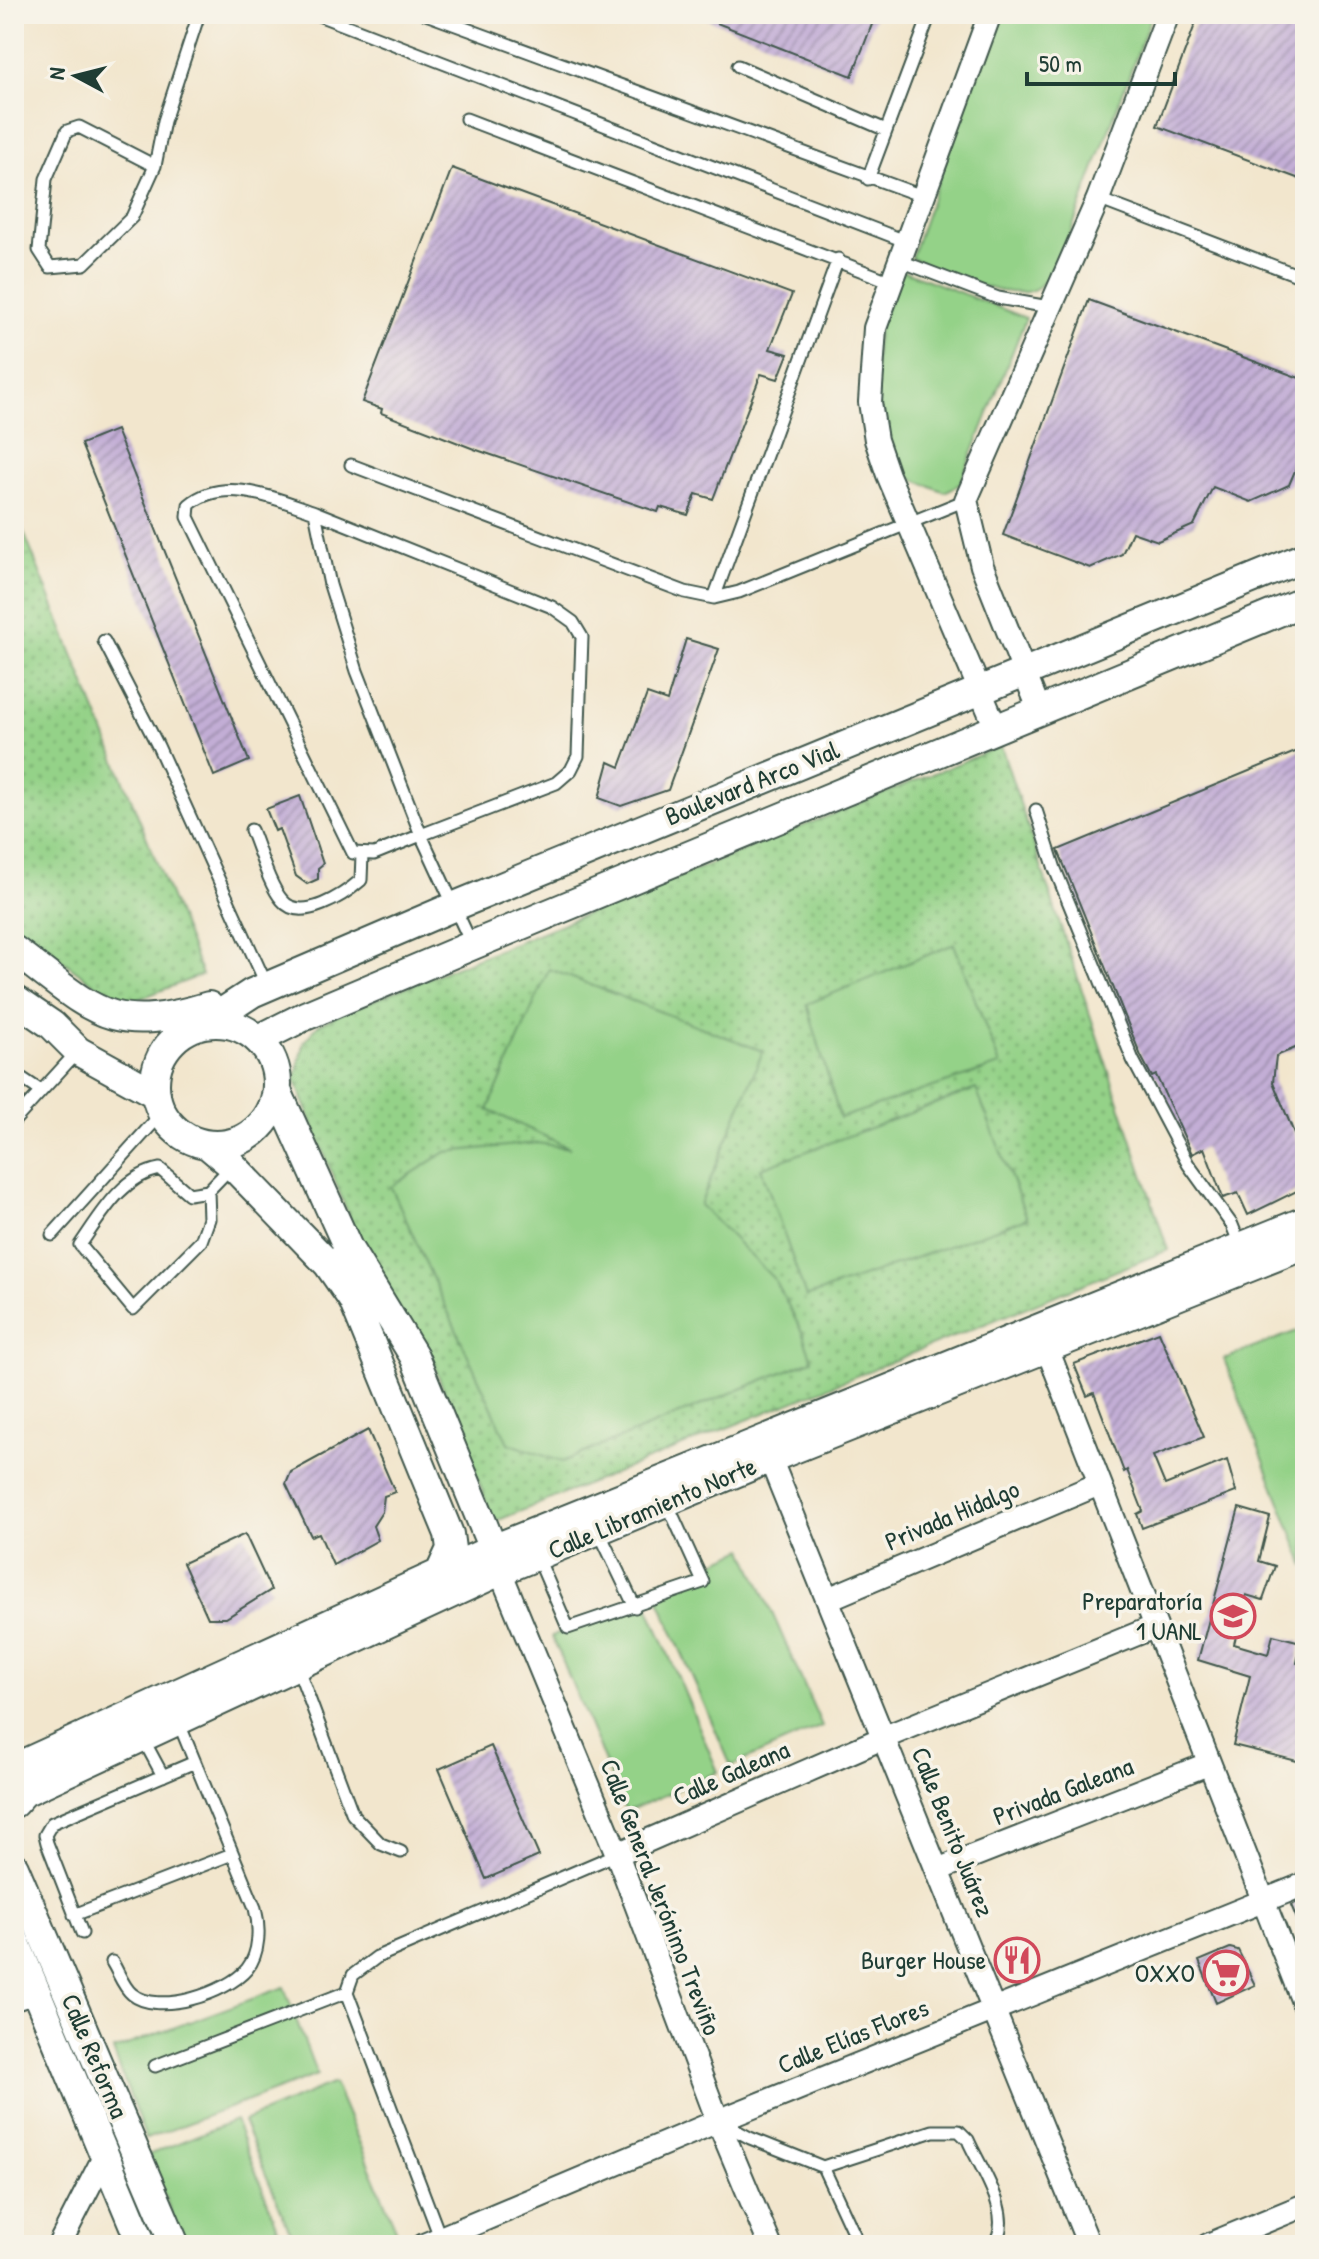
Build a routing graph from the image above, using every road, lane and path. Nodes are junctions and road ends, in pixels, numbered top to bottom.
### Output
1 (199, 14) edge
2 (316, 14) edge
3 (426, 14) edge
4 (930, 14) edge
5 (990, 14) edge
6 (1168, 14) edge
7 (738, 66) dead end
8 (466, 119) dead end
9 (886, 130) junction
10 (155, 166) junction
11 (868, 179) junction
12 (922, 196) junction
13 (1098, 199) junction
14 (838, 259) junction
15 (897, 261) junction
16 (1305, 278) edge
17 (1049, 307) junction
18 (351, 465) dead end
19 (966, 500) junction
20 (315, 512) junction
21 (909, 521) junction
22 (1305, 557) edge
23 (714, 598) junction
24 (1305, 601) edge
25 (104, 641) dead end
26 (1023, 670) junction
27 (978, 690) junction
28 (1039, 709) junction
29 (996, 728) junction
30 (1036, 810) dead end
31 (251, 830) dead end
32 (421, 835) junction
33 (362, 855) junction
34 (455, 906) junction
35 (473, 945) junction
36 (14, 950) edge
37 (260, 990) junction
38 (14, 999) edge
39 (206, 1023) junction
40 (259, 1039) junction
41 (78, 1051) junction
42 (14, 1073) edge
43 (41, 1091) junction
44 (278, 1093) junction
45 (159, 1104) junction
46 (14, 1121) edge
47 (208, 1145) junction
48 (233, 1166) junction
49 (208, 1191) junction
50 (1305, 1221) edge
51 (52, 1235) dead end
52 (1305, 1245) edge
53 (1240, 1246) junction
54 (353, 1300) junction
55 (1043, 1338) junction
56 (766, 1449) junction
57 (1099, 1484) junction
58 (666, 1502) junction
59 (598, 1531) junction
60 (537, 1557) junction
61 (496, 1560) junction
62 (439, 1575) junction
63 (828, 1599) junction
64 (635, 1607) junction
65 (1154, 1627) junction
66 (296, 1666) junction
67 (178, 1721) junction
68 (142, 1737) junction
69 (885, 1737) junction
70 (195, 1762) junction
71 (1208, 1764) junction
72 (14, 1768) edge
73 (163, 1776) junction
74 (14, 1803) edge
75 (401, 1852) dead end
76 (232, 1854) junction
77 (617, 1854) junction
78 (14, 1867) edge
79 (937, 1870) junction
80 (1305, 1884) edge
81 (1262, 1902) junction
82 (74, 1915) junction
83 (82, 1933) dead end
84 (14, 1939) edge
85 (112, 1962) dead end
86 (347, 1992) junction
87 (25, 1996) edge
88 (1305, 2007) edge
89 (993, 2009) junction
90 (155, 2066) dead end
91 (718, 2121) junction
92 (105, 2155) junction
93 (823, 2167) junction
94 (1305, 2205) edge
95 (436, 2242) edge
96 (59, 2245) edge
97 (142, 2245) edge
98 (175, 2245) edge
99 (770, 2245) edge
100 (859, 2245) edge
101 (993, 2245) edge
102 (1089, 2245) edge
103 (1208, 2245) edge

1 - 10 lane
2 - 15 lane
3 - 11 lane
4 - 9 lane
5 - 12 street
6 - 13 street
7 - 9 lane
8 - 14 lane
9 - 11 lane
10 - 10 lane
11 - 12 lane
12 - 15 street
13 - 16 lane
13 - 17 street
14 - 15 lane
14 - 23 lane
15 - 17 lane
15 - 21 street
17 - 19 street
18 - 23 lane
19 - 21 lane
19 - 26 street
20 - 32 lane
20 - 32 lane
20 - 33 lane
21 - 23 lane
21 - 27 street
22 - 26 street, Boulevard Arco Vial
24 - 28 street, Boulevard Arco Vial
25 - 37 lane
26 - 27 street, Boulevard Arco Vial
26 - 28 street
27 - 29 street
27 - 34 street, Boulevard Arco Vial
28 - 29 street, Boulevard Arco Vial
29 - 35 street, Boulevard Arco Vial
30 - 53 lane
31 - 33 lane
32 - 33 lane
32 - 34 lane
34 - 35 lane
34 - 37 street, Boulevard Arco Vial
35 - 40 street, Boulevard Arco Vial
36 - 37 street
37 - 39 street, Boulevard Arco Vial
38 - 41 street
39 - 40 street
39 - 45 street
40 - 44 street
41 - 43 lane
41 - 45 street
42 - 43 lane
43 - 46 lane
44 - 47 street
44 - 61 street
45 - 47 street
45 - 51 lane
47 - 48 street
48 - 49 lane
48 - 54 street
49 - 49 lane
50 - 53 street, Calle Libramiento Norte
52 - 55 street, Calle Libramiento Norte
53 - 55 street, Calle Libramiento Norte
54 - 61 street
54 - 62 street
55 - 56 street, Calle Libramiento Norte
55 - 57 street
56 - 58 street, Calle Libramiento Norte
56 - 61 street, Calle Libramiento Norte
56 - 63 street, Calle Benito Juárez
57 - 63 street, Privada Hidalgo
57 - 65 street
58 - 59 street, Calle Libramiento Norte
58 - 64 lane
59 - 60 street, Calle Libramiento Norte
59 - 64 lane
60 - 61 street, Calle Libramiento Norte
60 - 64 lane
61 - 62 street, Calle Libramiento Norte
61 - 66 street, Calle Libramiento Norte
61 - 77 street, Calle General Jerónimo Treviño
62 - 72 street, Calle Libramiento Norte
63 - 69 street, Calle Benito Juárez
65 - 69 street, Calle Galeana
65 - 71 street
66 - 67 street, Calle Libramiento Norte
66 - 75 lane
67 - 68 street, Calle Libramiento Norte
67 - 70 lane
68 - 73 lane
68 - 74 street, Calle Libramiento Norte
69 - 77 street, Calle Galeana
69 - 79 street, Calle Benito Juárez
70 - 73 lane
70 - 76 lane
71 - 79 street, Privada Galeana
71 - 81 street
73 - 82 lane
76 - 82 lane
76 - 85 lane
77 - 86 lane, Calle Galeana
77 - 91 street, Calle General Jerónimo Treviño
78 - 98 street, Calle Reforma
79 - 89 street, Calle Benito Juárez
80 - 81 street, Calle Elías Flores
81 - 88 street
81 - 89 street, Calle Elías Flores
82 - 83 lane
84 - 87 street, Calle Reforma
86 - 90 lane
86 - 95 lane
87 - 92 street, Calle Reforma
89 - 91 street, Calle Elías Flores
89 - 102 street, Calle Benito Juárez
91 - 93 lane
91 - 95 street, Calle Elías Flores
91 - 99 street, Calle General Jerónimo Treviño
92 - 96 street
92 - 97 street, Calle Reforma
93 - 100 lane
93 - 101 lane
94 - 103 street

